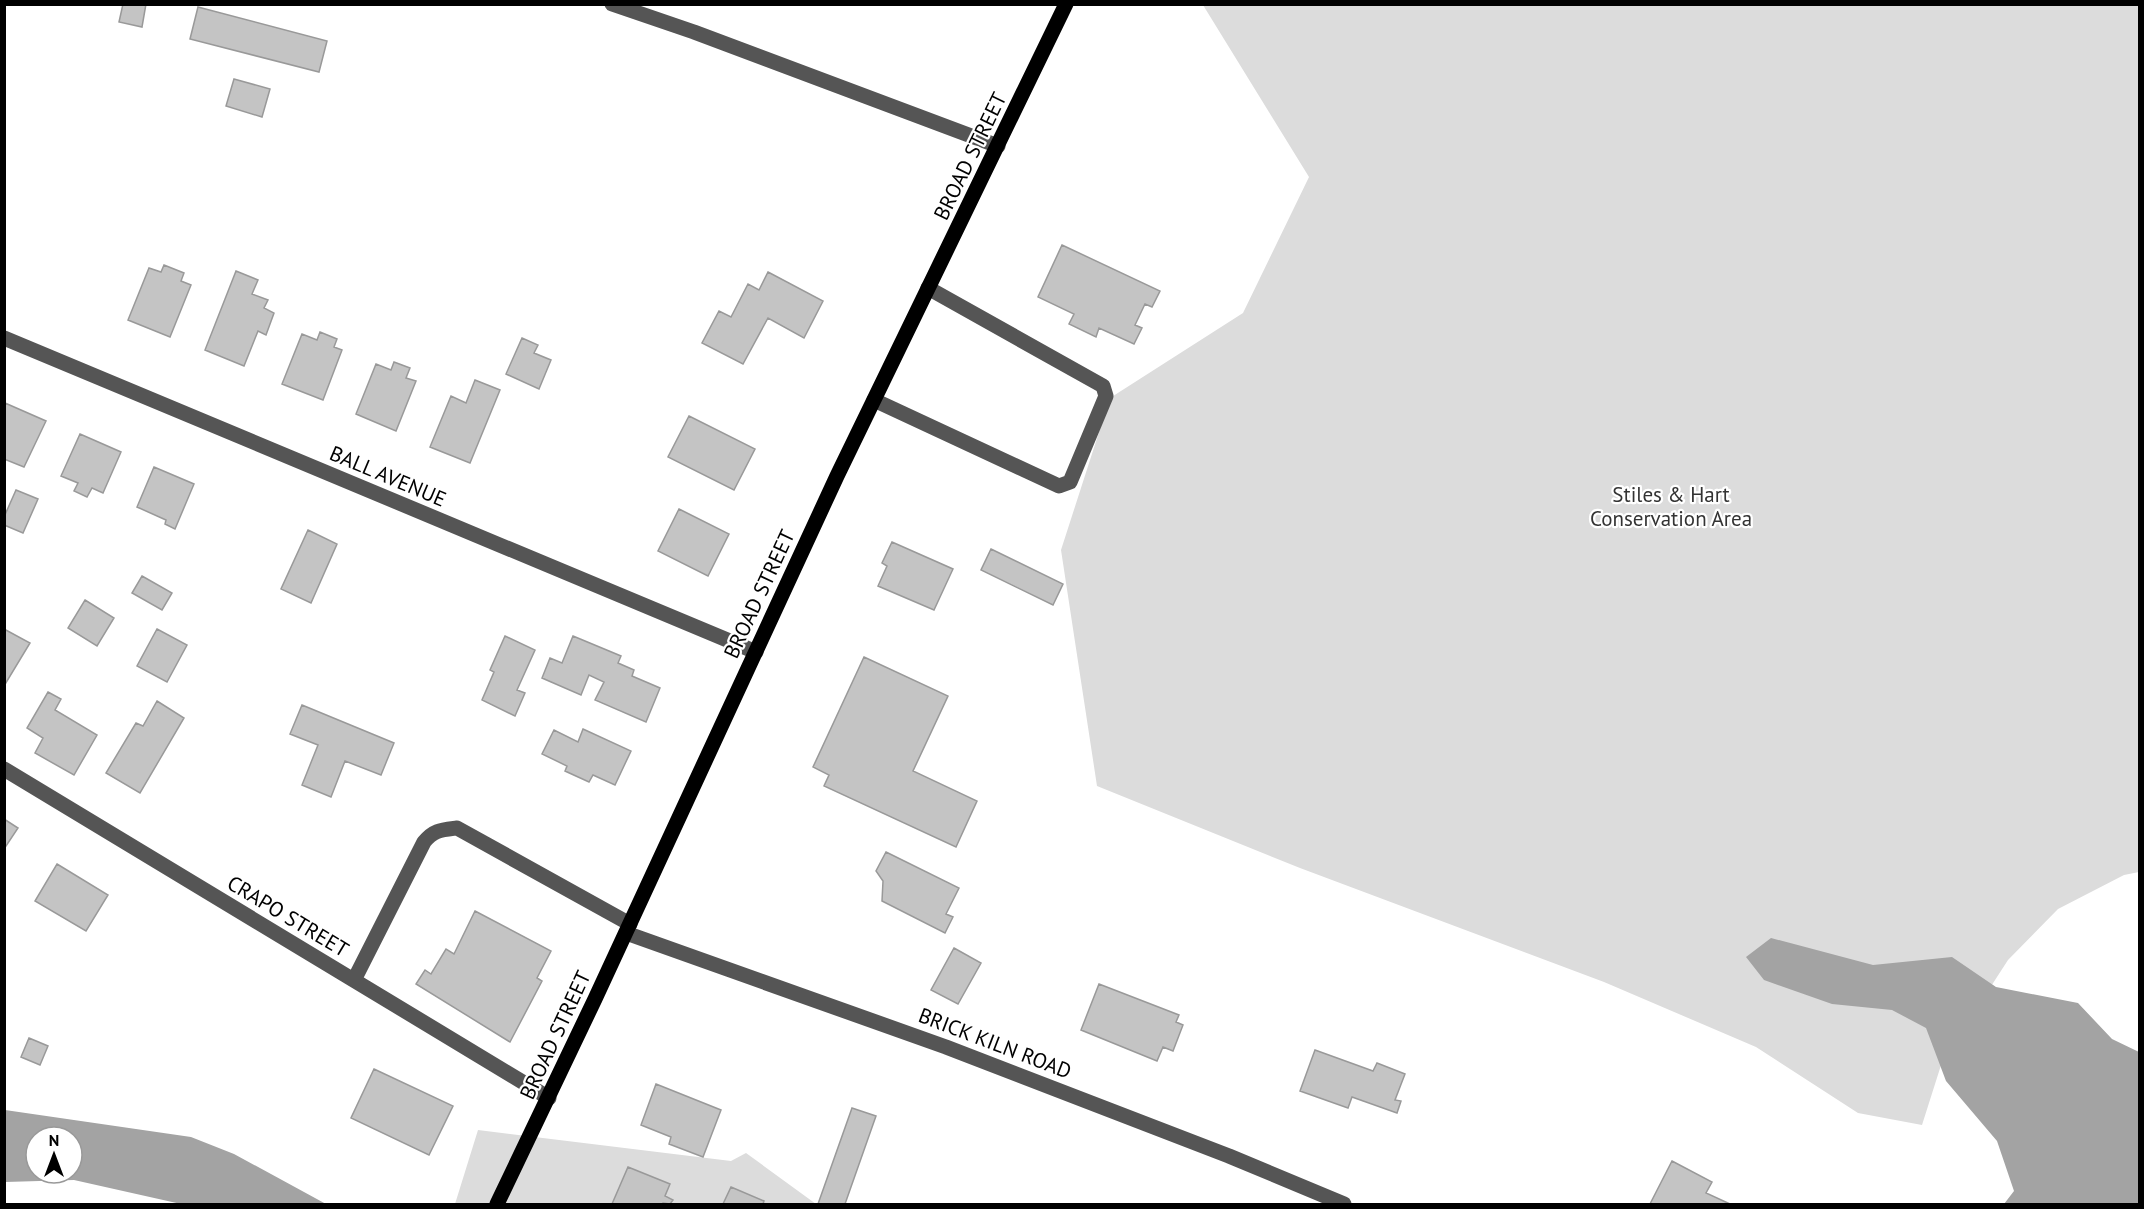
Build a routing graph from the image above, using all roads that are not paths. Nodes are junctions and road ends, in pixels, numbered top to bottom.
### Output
1 (612, 4) edge
2 (1066, 4) edge
3 (998, 146) junction
4 (928, 288) junction
5 (4, 338) edge
6 (874, 400) junction
7 (756, 652) junction
8 (4, 769) edge
9 (628, 928) junction
10 (354, 980) junction
11 (549, 1098) junction
12 (497, 1204) edge
13 (1344, 1204) edge

1 - 3 street
2 - 3 main road, BROAD STREET
3 - 4 main road, BROAD STREET
4 - 6 main road, BROAD STREET
4 - 6 street
5 - 7 street, BALL AVENUE
6 - 7 main road, BROAD STREET
7 - 9 main road, BROAD STREET
8 - 10 street, CRAPO STREET
9 - 10 street, BRICK KILN ROAD
9 - 11 main road, BROAD STREET
9 - 13 street, BRICK KILN ROAD
10 - 11 street, CRAPO STREET
11 - 12 main road, BROAD STREET

